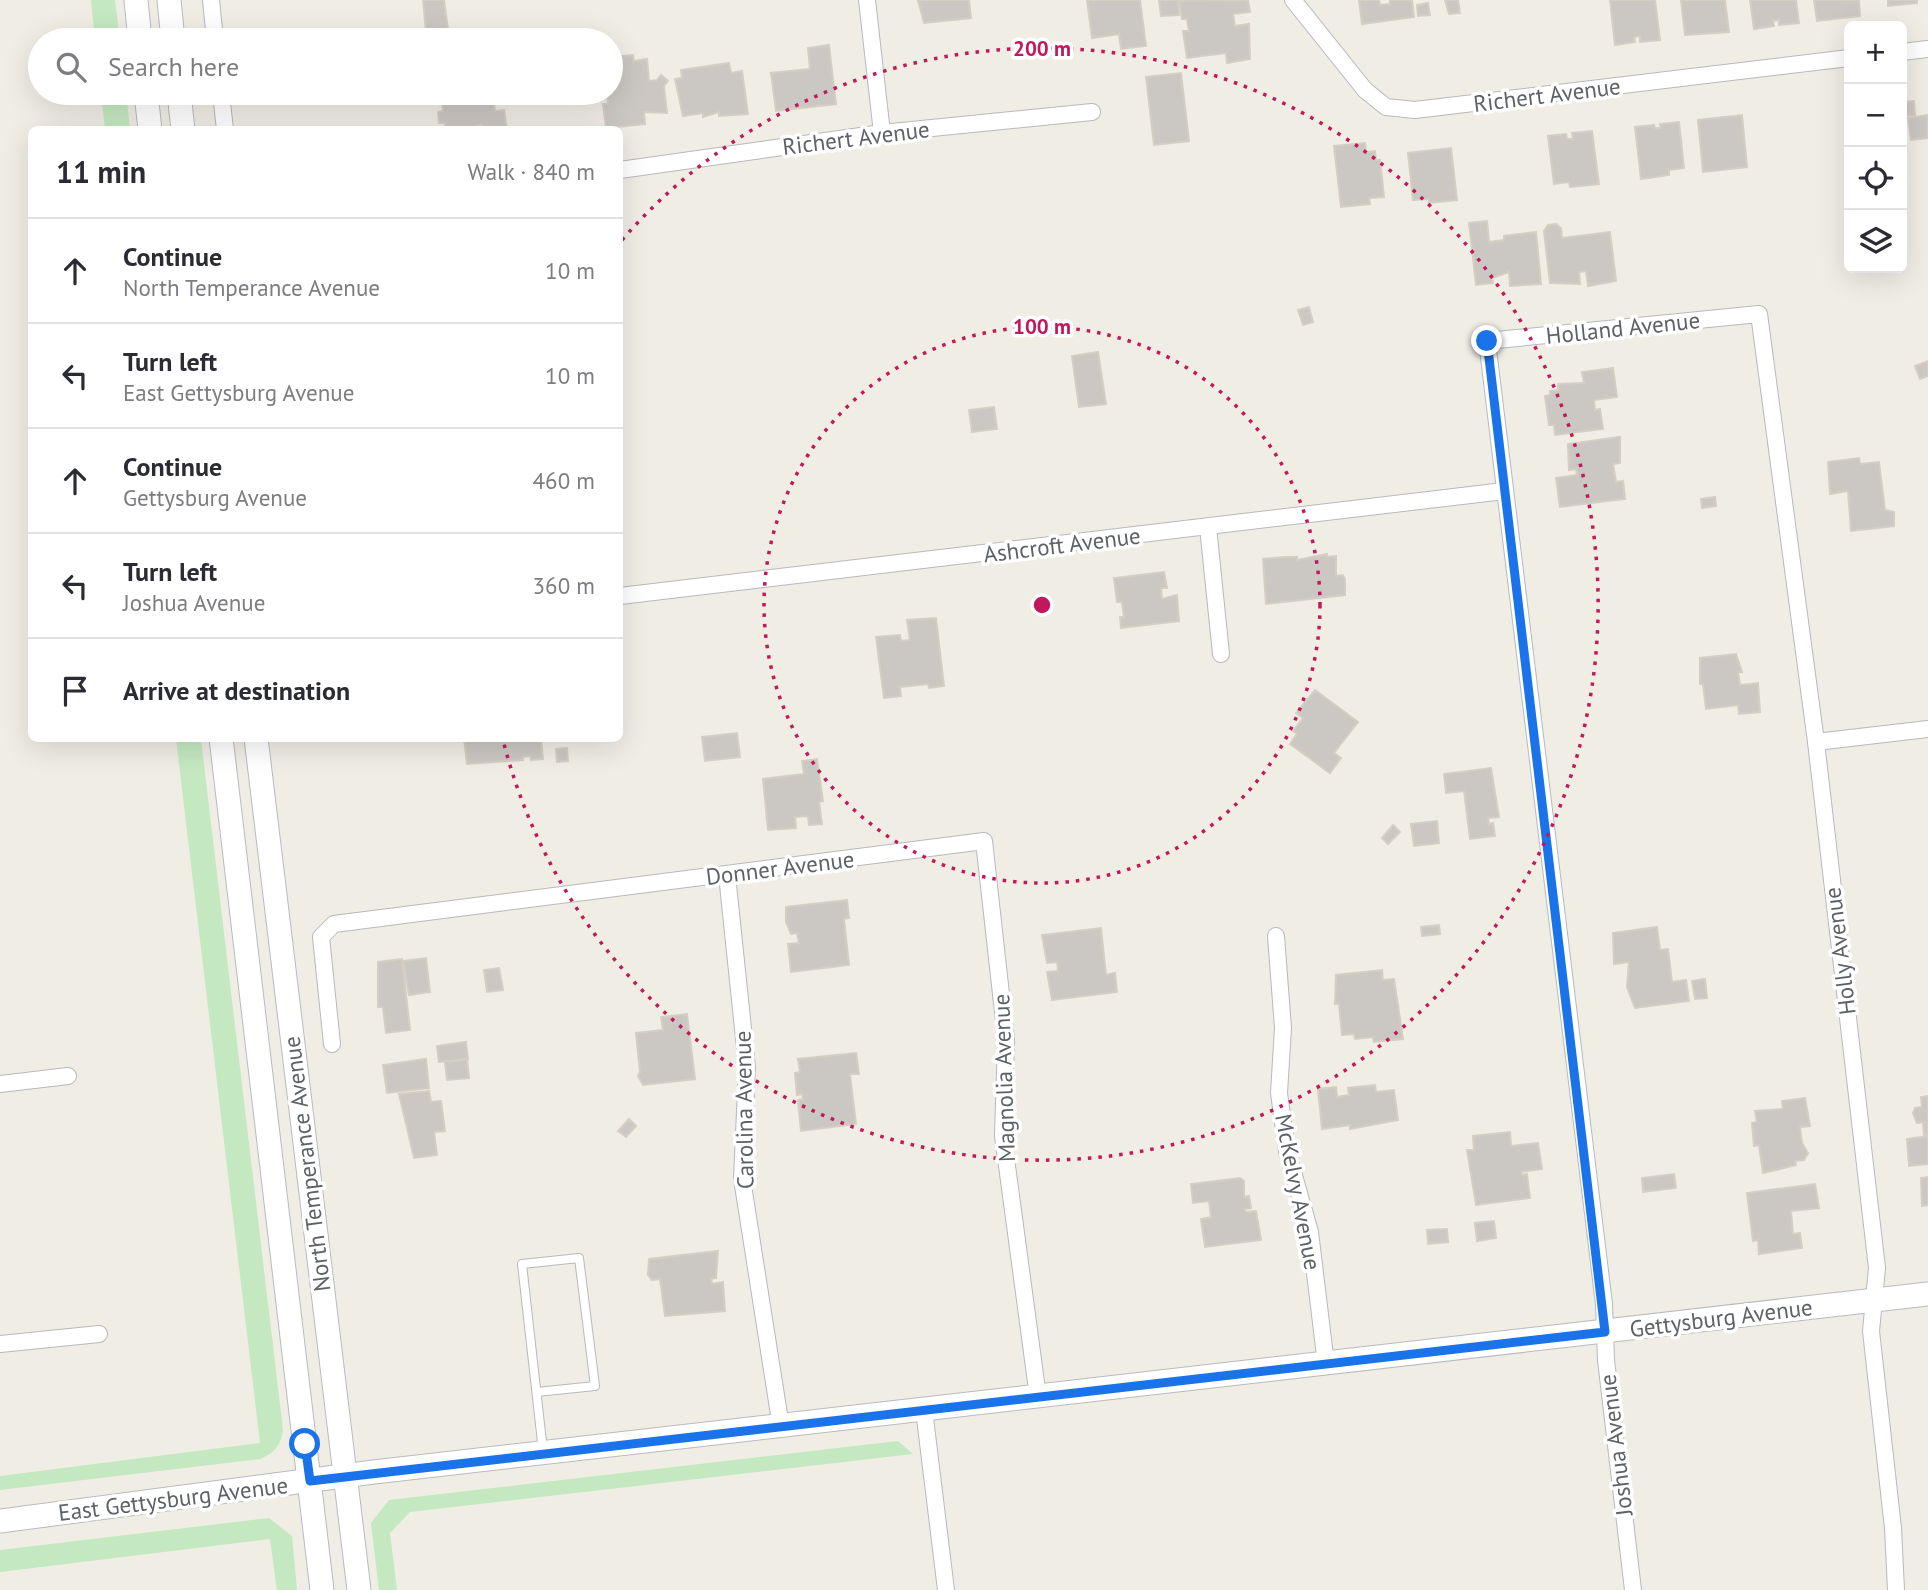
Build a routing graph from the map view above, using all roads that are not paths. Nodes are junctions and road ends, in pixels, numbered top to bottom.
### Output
1 (136, 0) edge
2 (169, 0) edge
3 (211, 0) edge
4 (867, 0) edge
5 (1293, 0) edge
6 (139, 28) edge
7 (172, 28) edge
8 (214, 28) edge
9 (1928, 49) edge
10 (1907, 51) edge
11 (1844, 59) edge
12 (147, 105) edge
13 (180, 105) edge
14 (222, 105) edge
15 (1092, 112) dead end
16 (150, 126) edge
17 (183, 126) edge
18 (225, 126) edge
19 (882, 133) junction
20 (623, 170) edge
21 (1759, 314) joint
22 (1487, 341) joint
23 (1504, 491) junction
24 (1208, 527) junction
25 (623, 596) edge
26 (1221, 654) dead end
27 (1928, 729) edge
28 (221, 742) edge
29 (256, 742) edge
30 (1816, 742) junction
31 (984, 841) joint
32 (727, 875) junction
33 (1276, 936) dead end
34 (332, 1044) dead end
35 (68, 1076) dead end
36 (0, 1084) edge
37 (1928, 1294) edge
38 (1874, 1299) junction
39 (1605, 1332) junction
40 (99, 1334) dead end
41 (0, 1344) edge
42 (1326, 1364) junction
43 (537, 1392) junction
44 (1038, 1397) junction
45 (924, 1410) junction
46 (781, 1427) junction
47 (544, 1454) junction
48 (346, 1476) junction
49 (310, 1481) junction
50 (0, 1521) edge
51 (322, 1590) edge
52 (359, 1590) edge
53 (946, 1590) edge
54 (1633, 1590) edge
55 (1896, 1590) edge

1 - 6 street
2 - 7 street
3 - 8 street
4 - 19 street
5 - 11 street, Richert Avenue
9 - 10 street
12 - 16 street
13 - 17 street
14 - 18 street
15 - 19 street, Richert Avenue
19 - 20 street, Richert Avenue
21 - 22 street, Holland Avenue
21 - 30 street, Holly Avenue
22 - 23 street, Joshua Avenue
23 - 24 street, Ashcroft Avenue
23 - 39 street, Joshua Avenue
24 - 25 street, Ashcroft Avenue
24 - 26 street
27 - 30 street
28 - 49 street, North Temperance Avenue
29 - 48 street, North Temperance Avenue
30 - 38 street, Holly Avenue
31 - 32 street, Donner Avenue
31 - 44 street, Magnolia Avenue
32 - 34 street, Donner Avenue
32 - 46 street, Carolina Avenue
33 - 42 street, McKelvy Avenue
35 - 36 street
37 - 38 street, Gettysburg Avenue
38 - 39 street, Gettysburg Avenue
38 - 55 street, Holly Avenue
39 - 42 street, Gettysburg Avenue
39 - 54 street, Joshua Avenue
40 - 41 street
42 - 44 street, Gettysburg Avenue
43 - 43 lane
43 - 47 lane
44 - 45 street, Gettysburg Avenue
45 - 46 street, Gettysburg Avenue
45 - 53 street
46 - 47 street, Gettysburg Avenue
47 - 48 street, Gettysburg Avenue
48 - 49 street, East Gettysburg Avenue
48 - 52 street, North Temperance Avenue
49 - 50 street, East Gettysburg Avenue
49 - 51 street, North Temperance Avenue

